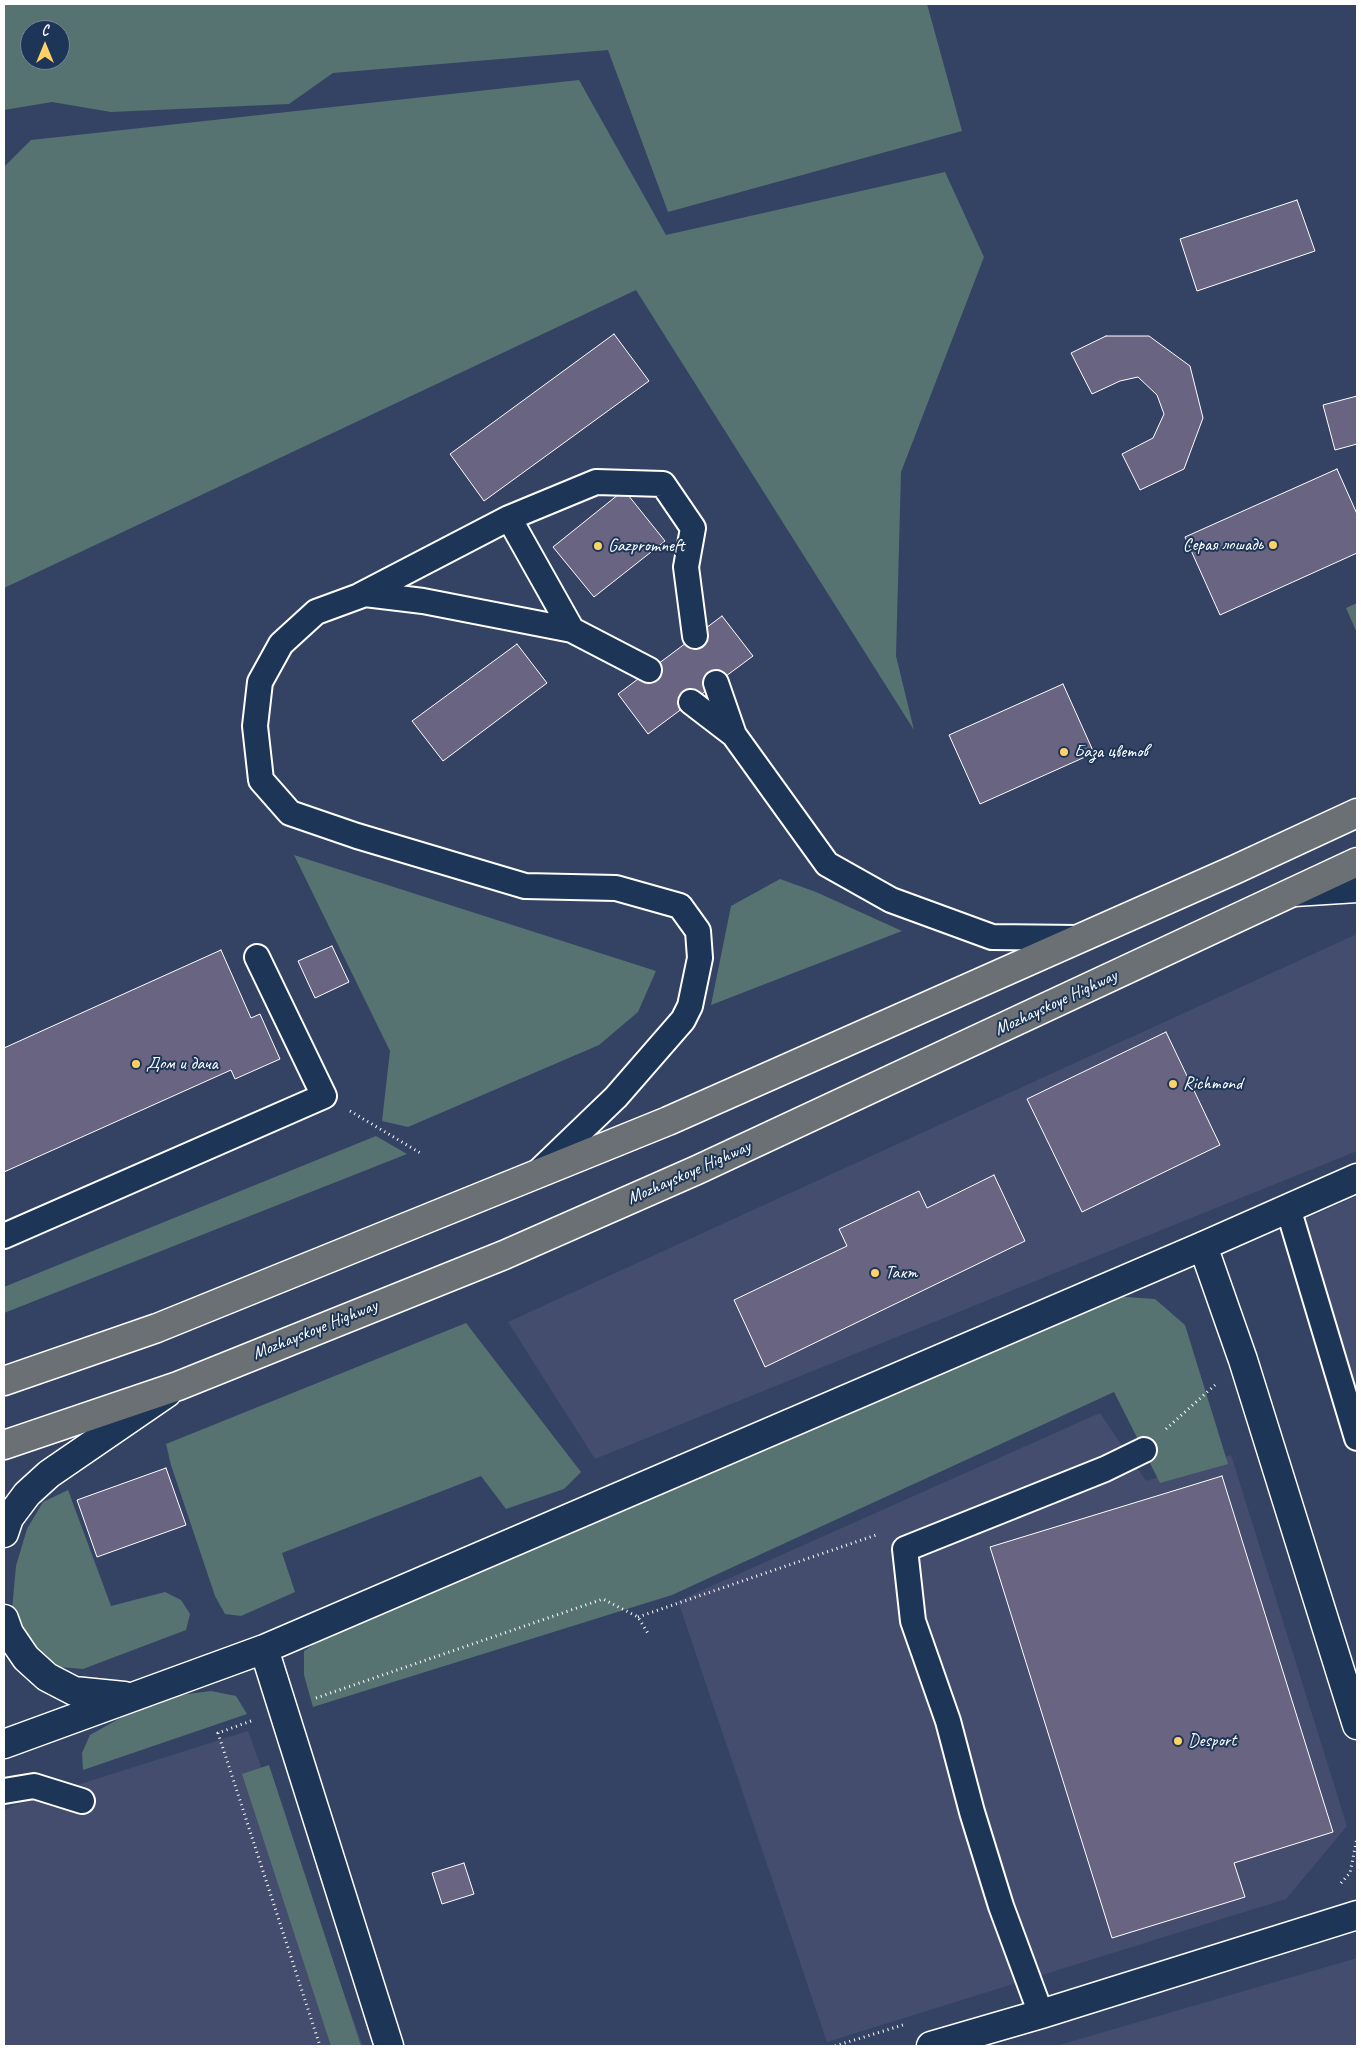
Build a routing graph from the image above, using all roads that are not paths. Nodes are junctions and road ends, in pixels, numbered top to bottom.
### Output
1 (509, 518) junction
2 (359, 596) junction
3 (572, 630) junction
4 (696, 636) dead end
5 (649, 670) dead end
6 (716, 683) dead end
7 (691, 702) dead end
8 (734, 735) junction
9 (1357, 813) edge
10 (1357, 862) edge
11 (1357, 888) edge
12 (1294, 892) junction
13 (1080, 938) junction
14 (257, 957) dead end
15 (532, 1177) junction
16 (1357, 1178) edge
17 (1288, 1208) junction
18 (4, 1236) edge
19 (1203, 1246) junction
20 (17, 1371) edge
21 (4, 1381) edge
22 (178, 1386) junction
23 (1357, 1438) edge
24 (4, 1445) edge
25 (1144, 1450) road end
26 (4, 1533) edge
27 (4, 1619) edge
28 (264, 1649) junction
29 (133, 1696) junction
30 (1357, 1725) edge
31 (4, 1744) edge
32 (4, 1791) edge
33 (82, 1801) dead end
34 (1357, 1915) edge
35 (1041, 2014) junction
36 (389, 2046) edge
37 (931, 2046) edge

1 - 2 lane
1 - 3 lane
1 - 4 lane
2 - 3 lane
2 - 15 lane
3 - 5 lane
6 - 8 lane
7 - 8 lane
8 - 13 lane
9 - 13 main road
10 - 12 main road, Mozhayskoye Highway
11 - 12 street
12 - 22 main road, Mozhayskoye Highway
13 - 15 main road
14 - 18 lane
15 - 20 main road
16 - 17 street
17 - 19 street
17 - 23 lane
19 - 28 street
19 - 30 street
20 - 21 main road
22 - 24 main road, Mozhayskoye Highway
22 - 26 street
25 - 35 lane
27 - 29 street
28 - 29 street
28 - 36 street
29 - 31 street
32 - 33 lane
34 - 35 street
35 - 37 street

